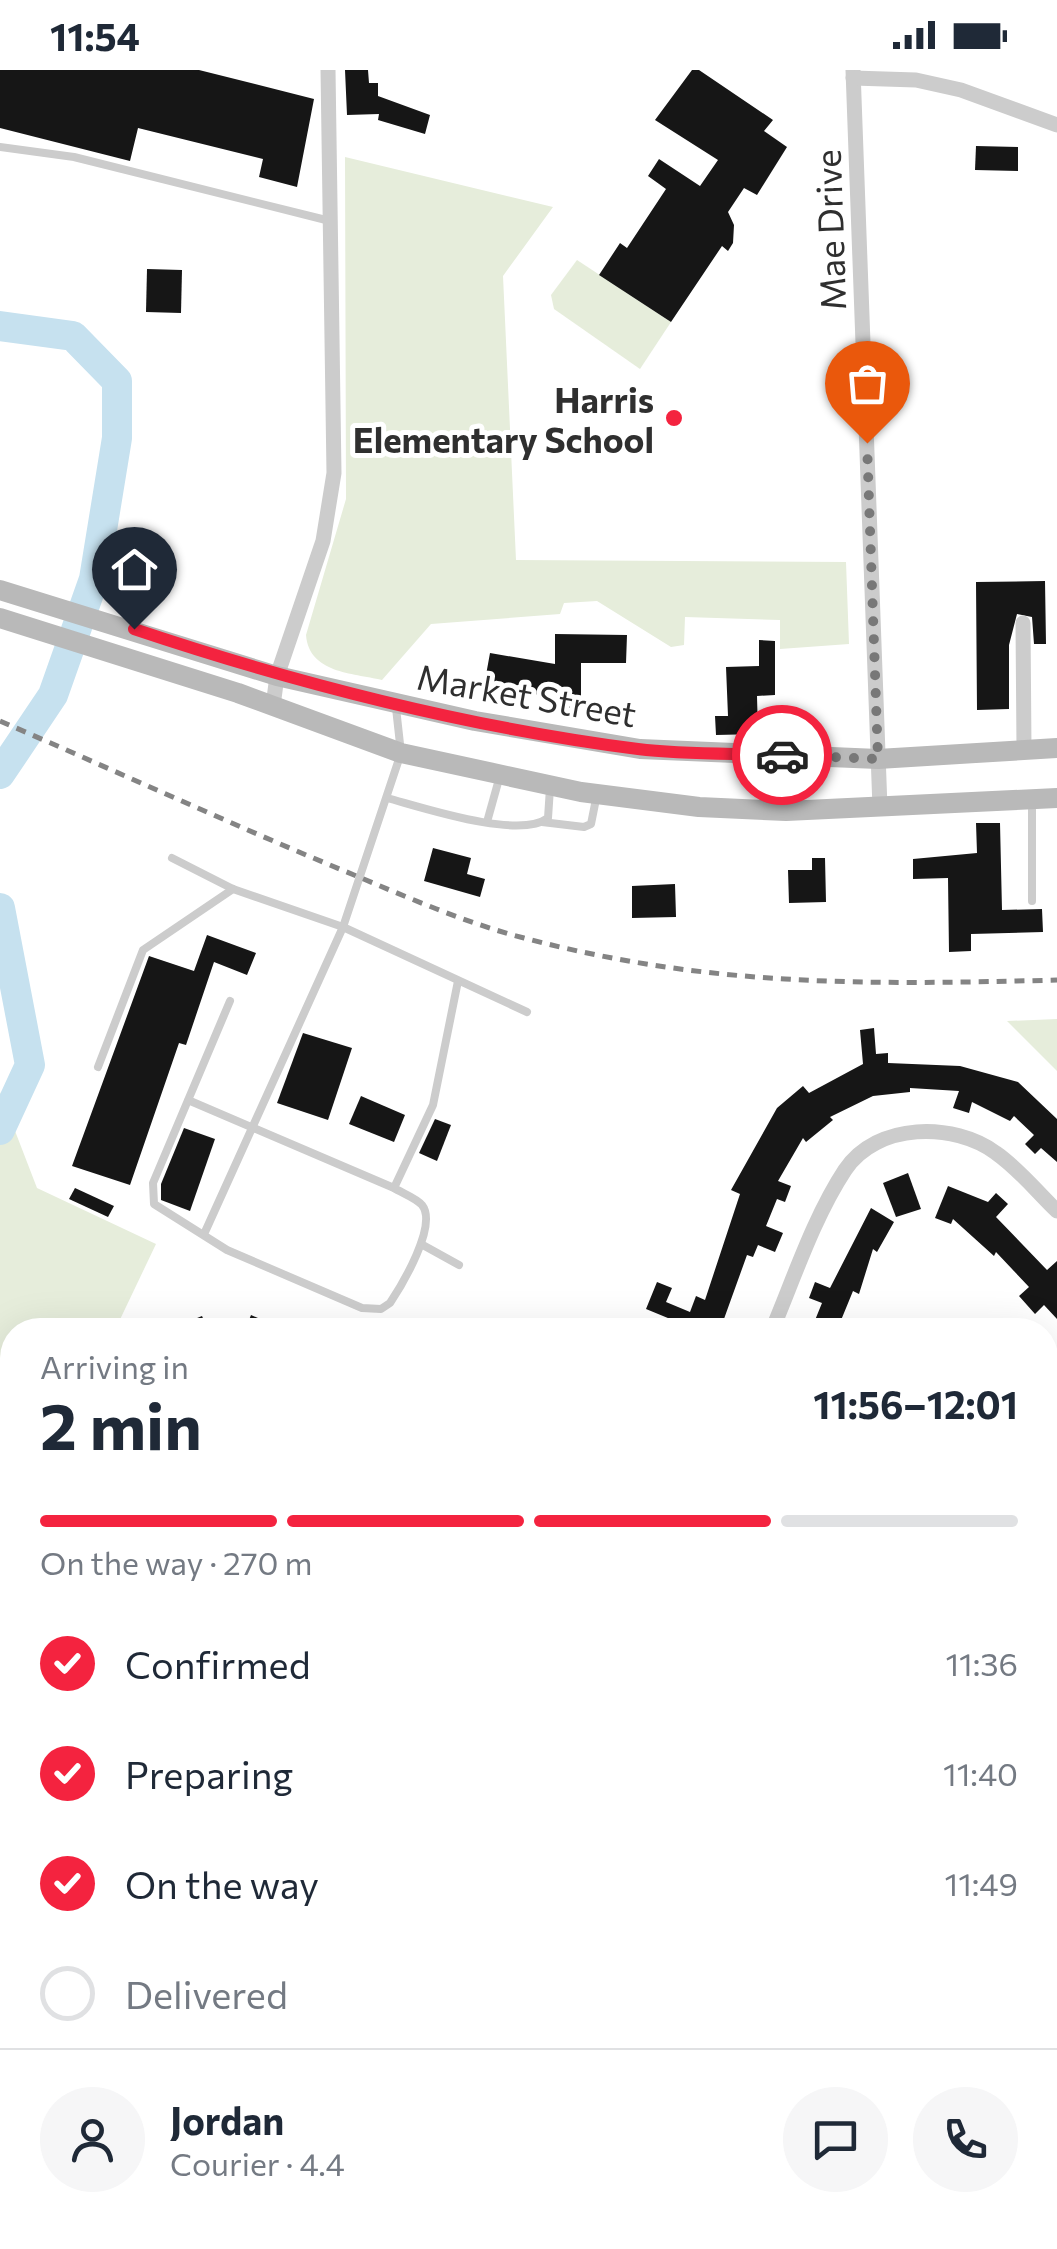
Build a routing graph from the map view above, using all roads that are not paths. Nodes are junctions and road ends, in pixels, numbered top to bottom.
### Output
1 (328, 70) edge
2 (853, 74) edge
3 (1057, 126) edge
4 (0, 147) edge
5 (330, 221) junction
6 (0, 590) edge
7 (7, 620) edge
8 (1023, 623) dead end
9 (277, 676) junction
10 (396, 703) junction
11 (273, 706) junction
12 (1057, 748) edge
13 (1024, 749) junction
14 (401, 753) junction
15 (878, 759) junction
16 (500, 774) junction
17 (550, 785) junction
18 (597, 794) junction
19 (386, 798) junction
20 (1057, 798) edge
21 (1032, 800) junction
22 (880, 808) junction
23 (487, 822) junction
24 (542, 822) junction
25 (172, 858) dead end
26 (233, 888) junction
27 (1032, 900) dead end
28 (343, 927) junction
29 (458, 980) junction
30 (230, 1001) dead end
31 (527, 1012) dead end
32 (98, 1067) dead end
33 (188, 1100) junction
34 (252, 1128) junction
35 (394, 1188) junction
36 (1057, 1212) edge
37 (205, 1232) junction
38 (422, 1244) junction
39 (459, 1265) dead end
40 (778, 1318) edge

1 - 5 street
2 - 3 street
2 - 15 street, Mae Drive
4 - 5 lane
5 - 9 street
6 - 9 main road, Market Street
7 - 11 main road
8 - 13 street
9 - 10 main road, Market Street
9 - 11 street
10 - 14 lane
10 - 15 main road, Market Street
11 - 14 main road
12 - 13 main road, Market Street
13 - 15 main road, Market Street
14 - 16 main road
14 - 19 lane
15 - 22 street, Mae Drive
16 - 17 main road
16 - 23 lane
17 - 18 main road
17 - 24 lane
18 - 22 main road
18 - 24 lane
19 - 23 lane
19 - 28 lane
20 - 21 main road
21 - 22 main road
21 - 27 lane
23 - 24 lane
25 - 26 lane
26 - 28 lane
26 - 32 lane
28 - 29 lane
28 - 34 lane
29 - 31 lane
29 - 35 lane
30 - 33 lane
33 - 34 lane
33 - 37 lane
34 - 35 lane
34 - 37 lane
35 - 38 lane
36 - 40 street
37 - 38 lane
38 - 39 lane

